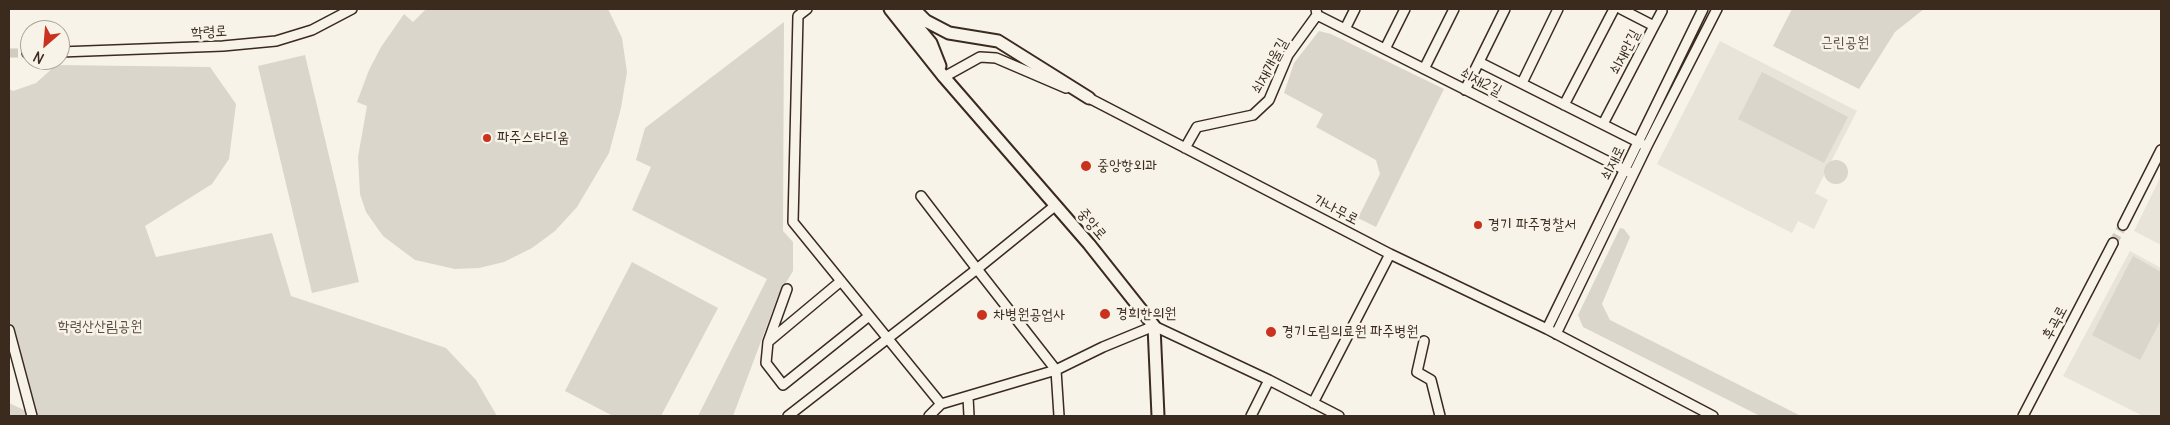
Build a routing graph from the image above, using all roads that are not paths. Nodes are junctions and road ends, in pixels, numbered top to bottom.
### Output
1 (352, 9) edge
2 (807, 9) edge
3 (890, 9) edge
4 (903, 9) edge
5 (914, 9) edge
6 (1355, 9) edge
7 (1405, 9) edge
8 (1454, 9) edge
9 (1506, 9) edge
10 (1558, 9) edge
11 (1614, 9) edge
12 (1621, 9) edge
13 (1703, 9) edge
14 (1717, 9) edge
15 (1662, 10) dead end
16 (1316, 12) edge
17 (1654, 26) junction
18 (1345, 29) junction
19 (1385, 49) junction
20 (70, 52) edge
21 (1479, 62) junction
22 (1424, 69) junction
23 (944, 77) junction
24 (1522, 83) junction
25 (1465, 90) junction
26 (1089, 98) junction
27 (1564, 105) junction
28 (1603, 124) junction
29 (1643, 144) junction
30 (1185, 148) junction
31 (2161, 150) edge
32 (1629, 172) junction
33 (920, 196) dead end
34 (1056, 205) junction
35 (2123, 225) tunnel mouth
36 (2114, 243) tunnel mouth
37 (1390, 254) junction
38 (977, 269) junction
39 (841, 281) junction
40 (787, 288) dead end
41 (869, 316) junction
42 (1154, 326) junction
43 (1547, 329) junction
44 (9, 330) edge
45 (1556, 334) junction
46 (888, 338) junction
47 (1424, 341) dead end
48 (768, 342) junction
49 (1056, 370) junction
50 (1269, 380) junction
51 (968, 397) junction
52 (1313, 403) junction
53 (941, 404) junction
54 (32, 416) edge
55 (788, 416) edge
56 (929, 416) edge
57 (969, 416) edge
58 (1059, 416) edge
59 (1158, 416) edge
60 (1251, 416) edge
61 (1339, 416) edge
62 (1440, 416) edge
63 (1713, 416) edge
64 (2023, 416) edge

1 - 20 street, 학령로
2 - 39 street
3 - 23 main road, 중앙로
4 - 23 main road, 중앙로
5 - 26 main road
6 - 18 street
7 - 19 street
8 - 22 street
9 - 21 street
10 - 24 street
11 - 27 street, 쇠재안길
12 - 17 street, 쇠재안길
13 - 29 street, 쇠재로
14 - 29 street
15 - 17 street
16 - 18 street, 쇠재2길
16 - 30 street, 쇠재개울길
17 - 28 street, 쇠재안길
18 - 19 street, 쇠재2길
19 - 22 street, 쇠재2길
21 - 24 street
21 - 25 street
22 - 25 street, 쇠재2길
23 - 26 street, 가나무로
23 - 34 main road, 중앙로
24 - 27 street
25 - 32 street, 쇠재2길
26 - 30 street, 가나무로
27 - 28 street
28 - 29 street
29 - 32 street
30 - 37 street, 가나무로
31 - 35 street
32 - 43 street, 쇠재로
32 - 45 street
33 - 38 street
34 - 38 street
34 - 42 main road, 중앙로
36 - 64 street, 후곡로
37 - 43 street, 가나무로
37 - 52 street
38 - 46 street
38 - 49 street
39 - 41 street
39 - 48 street
40 - 48 street
41 - 46 street
41 - 48 street
42 - 49 street
42 - 50 street
42 - 59 main road
43 - 45 street, 가나무로
44 - 54 street
45 - 63 street, 가나무로
46 - 53 street
46 - 55 street
47 - 62 street
49 - 51 street
49 - 58 street
50 - 52 street
50 - 60 street
51 - 53 street
51 - 57 street
52 - 61 street
53 - 56 street

